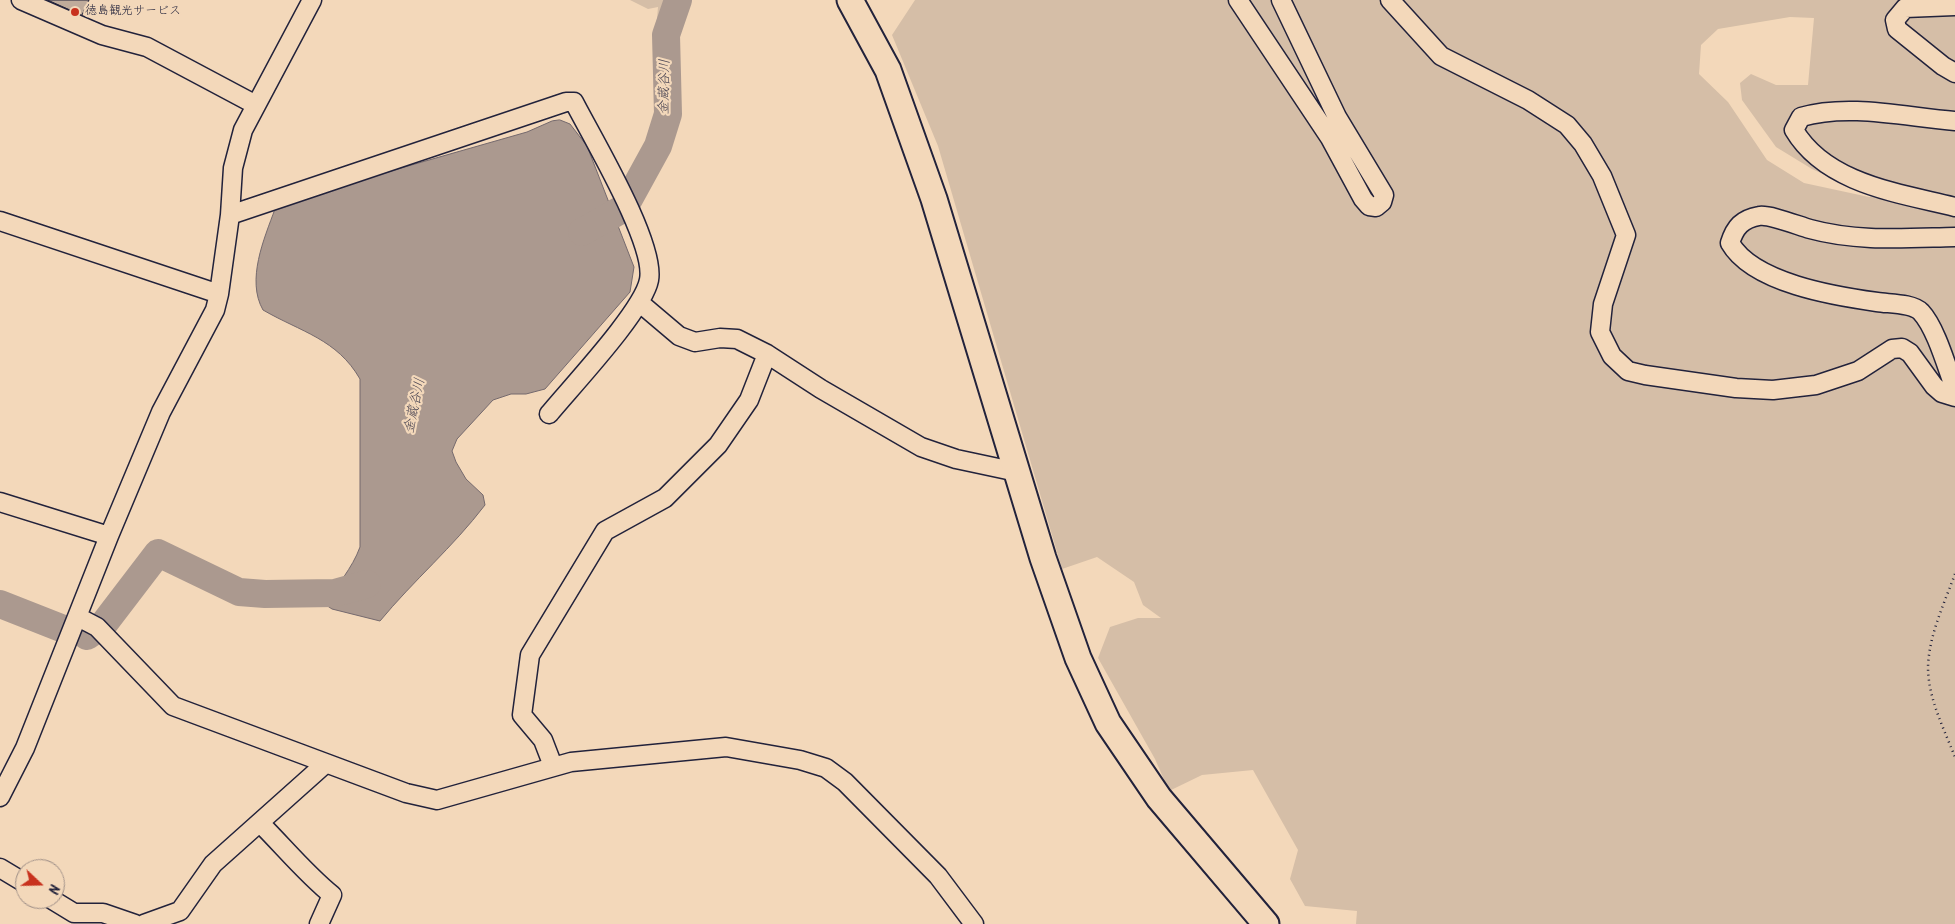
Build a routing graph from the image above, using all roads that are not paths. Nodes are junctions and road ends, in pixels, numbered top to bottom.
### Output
1 (21, 0) edge
2 (312, 0) edge
3 (850, 0) edge
4 (1238, 0) edge
5 (1281, 0) edge
6 (1390, 0) edge
7 (42, 3) edge
8 (1955, 6) edge
9 (1955, 73) edge
10 (256, 105) junction
11 (1955, 121) edge
12 (1955, 207) edge
13 (230, 215) junction
14 (0, 221) edge
15 (1955, 237) edge
16 (219, 294) junction
17 (640, 304) junction
18 (767, 354) junction
19 (1955, 389) edge
20 (1955, 397) edge
21 (550, 414) dead end
22 (1017, 472) junction
23 (0, 502) edge
24 (109, 536) junction
25 (78, 617) junction
26 (325, 764) junction
27 (553, 766) junction
28 (0, 798) edge
29 (260, 823) junction
30 (0, 868) edge
31 (15, 877) edge
32 (65, 907) edge
33 (135, 924) edge
34 (144, 924) edge
35 (318, 924) edge
36 (974, 924) edge
37 (1266, 924) edge

1 - 7 street
2 - 10 street
3 - 22 street
4 - 5 street
6 - 20 street
7 - 10 street
8 - 9 street
10 - 13 street
11 - 12 street
13 - 16 street
13 - 17 street
14 - 16 street
15 - 19 street
16 - 24 street
17 - 18 street
17 - 21 street
18 - 22 street
18 - 27 street
22 - 37 street
23 - 24 street
24 - 25 street
25 - 26 street
25 - 28 street
26 - 27 street
26 - 29 street
27 - 36 street
29 - 34 street
29 - 35 street
30 - 31 street
32 - 33 street

